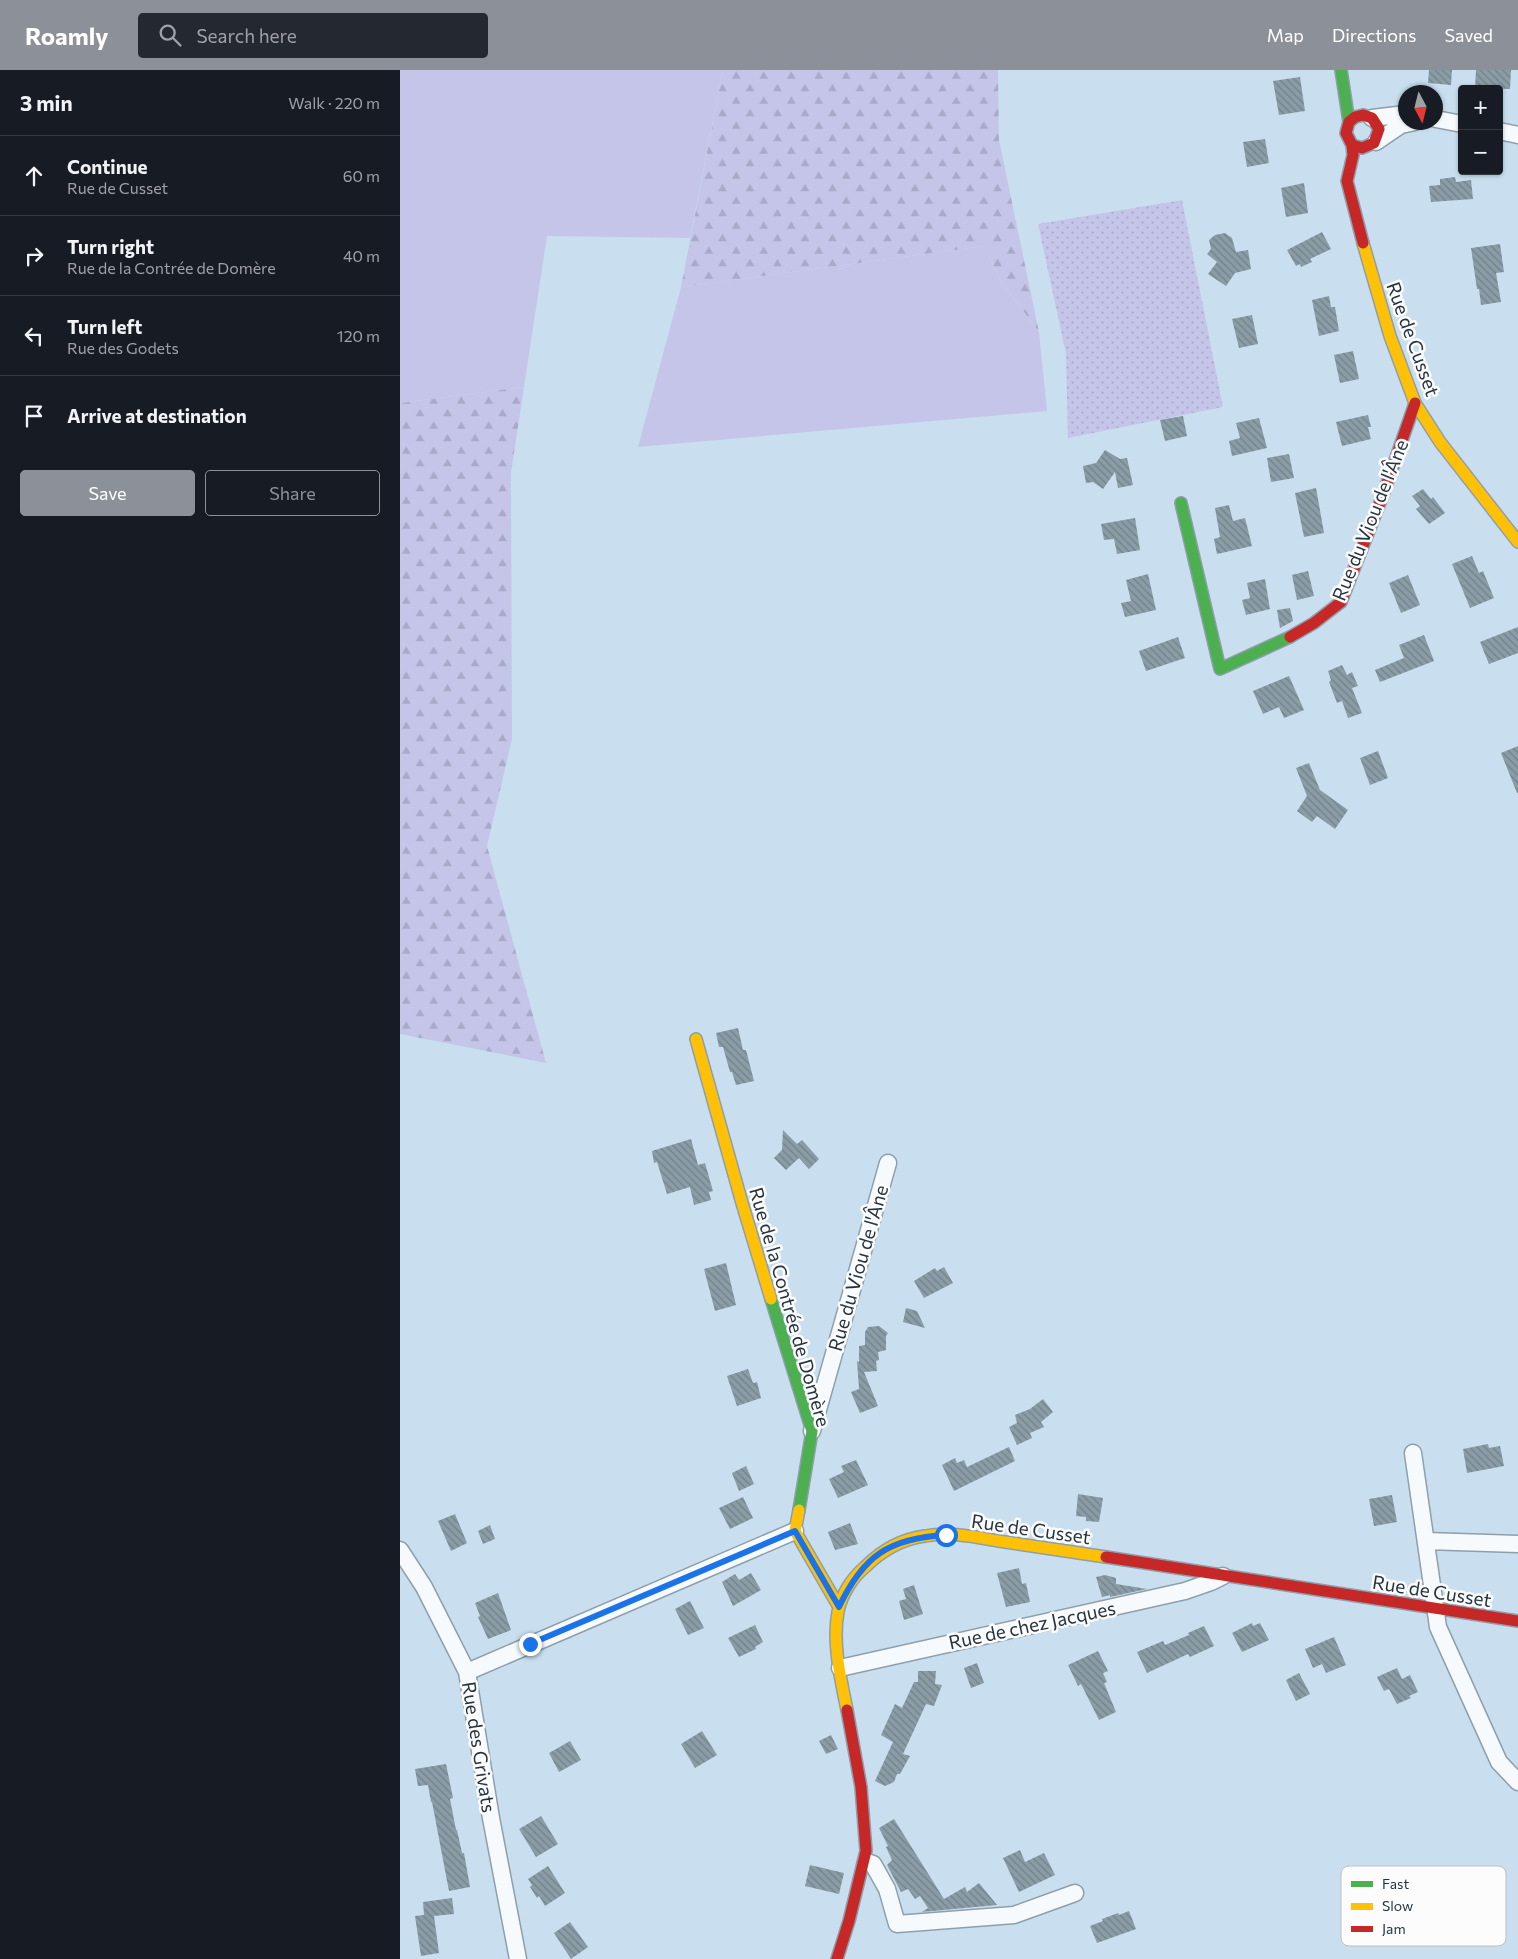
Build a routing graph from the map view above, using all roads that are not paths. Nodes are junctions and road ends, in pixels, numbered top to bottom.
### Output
1 (1341, 70) edge
2 (1347, 70) edge
3 (1398, 115) edge
4 (1368, 117) junction
5 (1443, 120) edge
6 (1349, 122) junction
7 (1458, 123) edge
8 (1398, 127) edge
9 (1503, 133) edge
10 (1518, 135) edge
11 (1373, 144) junction
12 (1352, 145) junction
13 (1354, 208) junction
14 (1416, 403) junction
15 (1181, 503) dead end
16 (1518, 542) edge
17 (696, 1039) dead end
18 (888, 1163) dead end
19 (812, 1431) junction
20 (1413, 1454) dead end
21 (795, 1531) junction
22 (1426, 1542) junction
23 (1518, 1544) edge
24 (400, 1550) edge
25 (1223, 1576) junction
26 (839, 1607) junction
27 (1434, 1609) junction
28 (1518, 1621) edge
29 (840, 1668) junction
30 (467, 1672) junction
31 (1518, 1782) edge
32 (866, 1862) junction
33 (1075, 1893) dead end
34 (846, 1935) junction
35 (518, 1959) edge
36 (837, 1959) edge
37 (846, 1959) edge

1 - 6 street
2 - 4 street
3 - 4 street
4 - 6 street
4 - 11 street
5 - 7 street
6 - 12 street
8 - 11 street
9 - 10 street
11 - 12 street
11 - 13 street, Rue de Cusset
12 - 13 street, Rue de Cusset
13 - 14 street, Rue de Cusset
14 - 15 street, Rue du Viou de l'Âne
14 - 16 street, Rue de Cusset
17 - 19 street, Rue de la Contrée de Domère
18 - 19 street, Rue du Viou de l'Âne
19 - 21 street, Rue de la Contrée de Domère
20 - 22 street
21 - 26 street
21 - 30 street
22 - 23 street
22 - 27 street
24 - 30 street, Rue des Grivats
25 - 26 street, Rue de Cusset
25 - 27 street, Rue de Cusset
25 - 29 street, Rue de chez Jacques
26 - 29 street, Rue de Cusset
27 - 28 street, Rue de Cusset
27 - 31 street
29 - 32 street, Rue de Cusset
30 - 35 street, Rue des Grivats
32 - 33 street
32 - 34 street, Rue de Cusset
34 - 36 street, Rue de Cusset
34 - 37 street, Rue de Cusset

